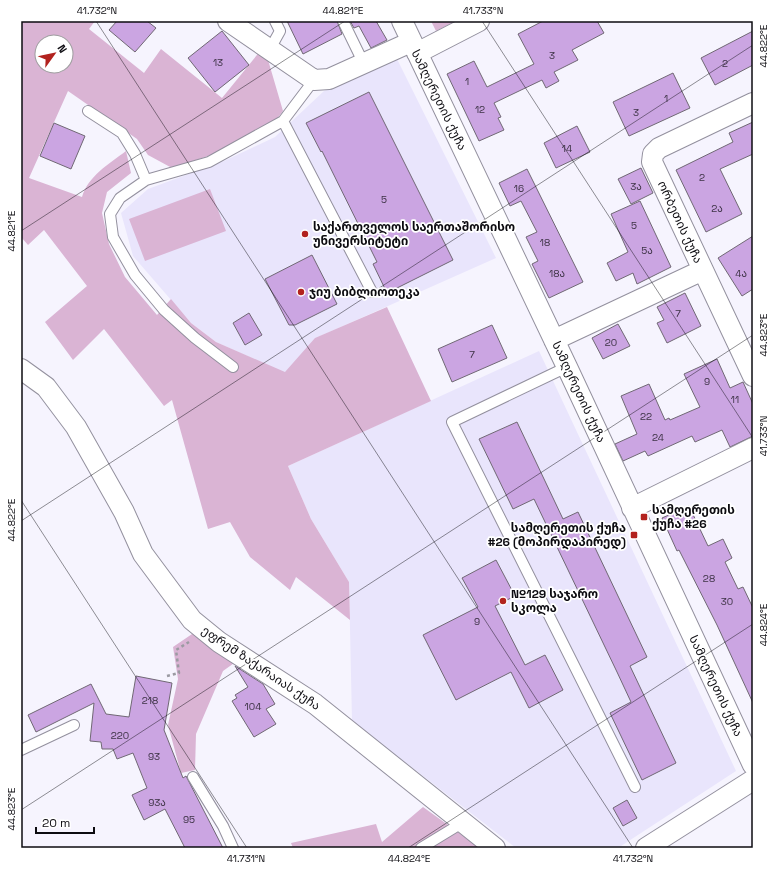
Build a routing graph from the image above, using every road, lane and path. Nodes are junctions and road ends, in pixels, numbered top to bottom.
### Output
1 (228, 21) edge
2 (275, 21) edge
3 (343, 21) edge
4 (402, 21) edge
5 (479, 21) edge
6 (414, 48) junction
7 (270, 49) junction
8 (364, 64) junction
9 (314, 80) junction
10 (745, 107) edge
11 (88, 111) dead end
12 (283, 121) junction
13 (146, 180) junction
14 (703, 270) junction
15 (372, 292) dead end
16 (554, 340) junction
17 (232, 367) dead end
18 (567, 367) junction
19 (21, 369) edge
20 (753, 376) edge
21 (753, 448) edge
22 (632, 508) junction
23 (206, 631) junction
24 (167, 676) dead end
25 (74, 725) dead end
26 (21, 750) edge
27 (753, 765) edge
28 (193, 777) dead end
29 (753, 780) edge
30 (635, 787) dead end
31 (462, 823) junction
32 (233, 848) edge
33 (421, 848) edge
34 (495, 848) edge
35 (646, 848) edge

1 - 7 street
2 - 7 lane
3 - 8 lane
4 - 6 street, სამღერეთის ქუჩა
5 - 6 street
6 - 8 street
6 - 16 street, სამღერეთის ქუჩა
7 - 9 street
8 - 9 street
9 - 12 lane
10 - 14 street, ორბეთის ქუჩა
11 - 13 lane
12 - 13 lane
12 - 15 lane
13 - 17 lane
14 - 16 street
14 - 20 street, ორბეთის ქუჩა
16 - 18 street, სამღერეთის ქუჩა
18 - 22 street, სამღერეთის ქუჩა
18 - 30 lane
19 - 23 street, ეფრემ ზაქარაიას ქუჩა
21 - 22 street
22 - 27 street, სამღერეთის ქუჩა
23 - 24 path
23 - 31 street, ეფრემ ზაქარაიას ქუჩა
25 - 26 lane
28 - 32 lane
29 - 35 street
31 - 33 lane
31 - 34 street, ეფრემ ზაქარაიას ქუჩა

